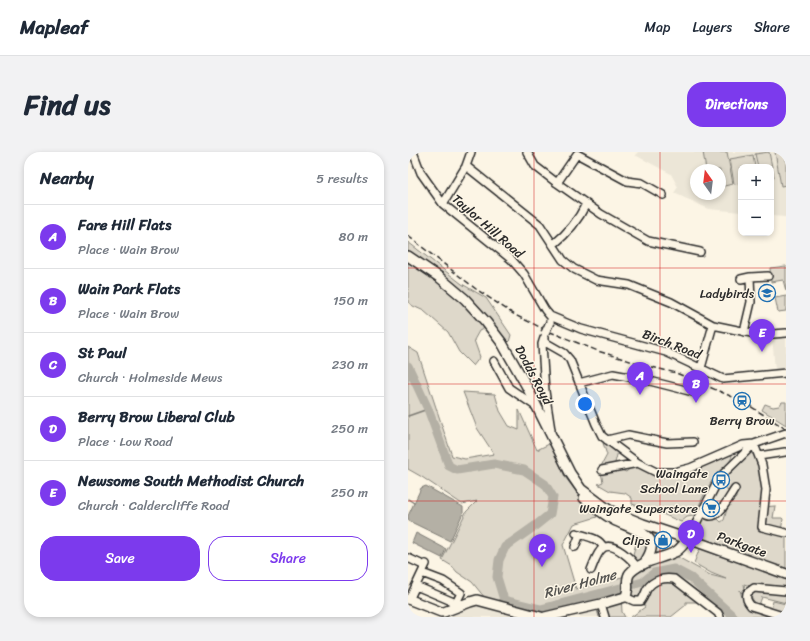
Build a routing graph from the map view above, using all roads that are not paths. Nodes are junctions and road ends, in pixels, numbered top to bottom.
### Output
1 (413, 152) edge
2 (471, 152) edge
3 (527, 152) edge
4 (466, 166) junction
5 (557, 183) junction
6 (663, 195) dead end
7 (443, 204) junction
8 (586, 204) junction
9 (553, 245) junction
10 (700, 252) dead end
11 (408, 256) edge
12 (768, 276) dead end
13 (750, 277) junction
14 (741, 279) dead end
15 (550, 319) junction
16 (713, 326) junction
17 (744, 332) junction
18 (786, 333) edge
19 (544, 337) junction
20 (494, 361) dead end
21 (701, 368) junction
22 (786, 373) edge
23 (579, 383) junction
24 (697, 393) dead end
25 (537, 407) junction
26 (786, 433) edge
27 (552, 437) junction
28 (608, 440) junction
29 (693, 442) dead end
30 (754, 444) junction
31 (732, 450) junction
32 (785, 452) edge
33 (759, 456) junction
34 (739, 459) junction
35 (638, 463) junction
36 (602, 470) dead end
37 (581, 489) junction
38 (735, 489) dead end
39 (701, 512) junction
40 (786, 533) edge
41 (688, 539) junction
42 (575, 547) dead end
43 (603, 547) junction
44 (408, 558) edge
45 (641, 566) junction
46 (424, 568) junction
47 (591, 570) dead end
48 (786, 574) edge
49 (416, 586) junction
50 (786, 591) edge
51 (627, 594) junction
52 (409, 600) edge
53 (601, 604) junction
54 (457, 605) junction
55 (786, 616) edge
56 (540, 617) edge
57 (545, 617) edge
58 (605, 617) edge
59 (720, 617) edge

1 - 7 street, Taylor Hill Road
2 - 4 street
3 - 5 street
4 - 7 street
4 - 9 street
5 - 6 street
5 - 8 street
7 - 15 street, Taylor Hill Road
8 - 9 street
8 - 10 street
9 - 16 street
11 - 25 main road, Dodds Royd
12 - 13 street
13 - 14 street
13 - 17 street
15 - 19 street, bridge
15 - 21 street, Birch Road
16 - 17 street
16 - 21 street
17 - 18 street
19 - 23 street
19 - 27 street
20 - 25 street
21 - 22 street, Birch Road
23 - 24 street
23 - 28 street
25 - 27 main road, Dodds Royd
26 - 30 street
27 - 37 main road, Dodds Royd
28 - 29 street
28 - 35 street
30 - 31 street
30 - 33 street
30 - 34 street
31 - 34 street
31 - 35 street
32 - 33 street
33 - 40 street
34 - 39 street
35 - 36 street
37 - 41 main road, Parkgate
37 - 45 main road, Dodds Royd
38 - 39 street
39 - 41 street
41 - 45 main road
41 - 48 main road, Parkgate
42 - 43 street
43 - 45 street
43 - 47 street
44 - 46 street
45 - 51 main road
46 - 49 street
46 - 54 street
49 - 52 street
49 - 54 street
50 - 55 street
51 - 53 main road
51 - 59 street
52 - 54 main road
53 - 57 main road
53 - 58 street
54 - 56 main road

